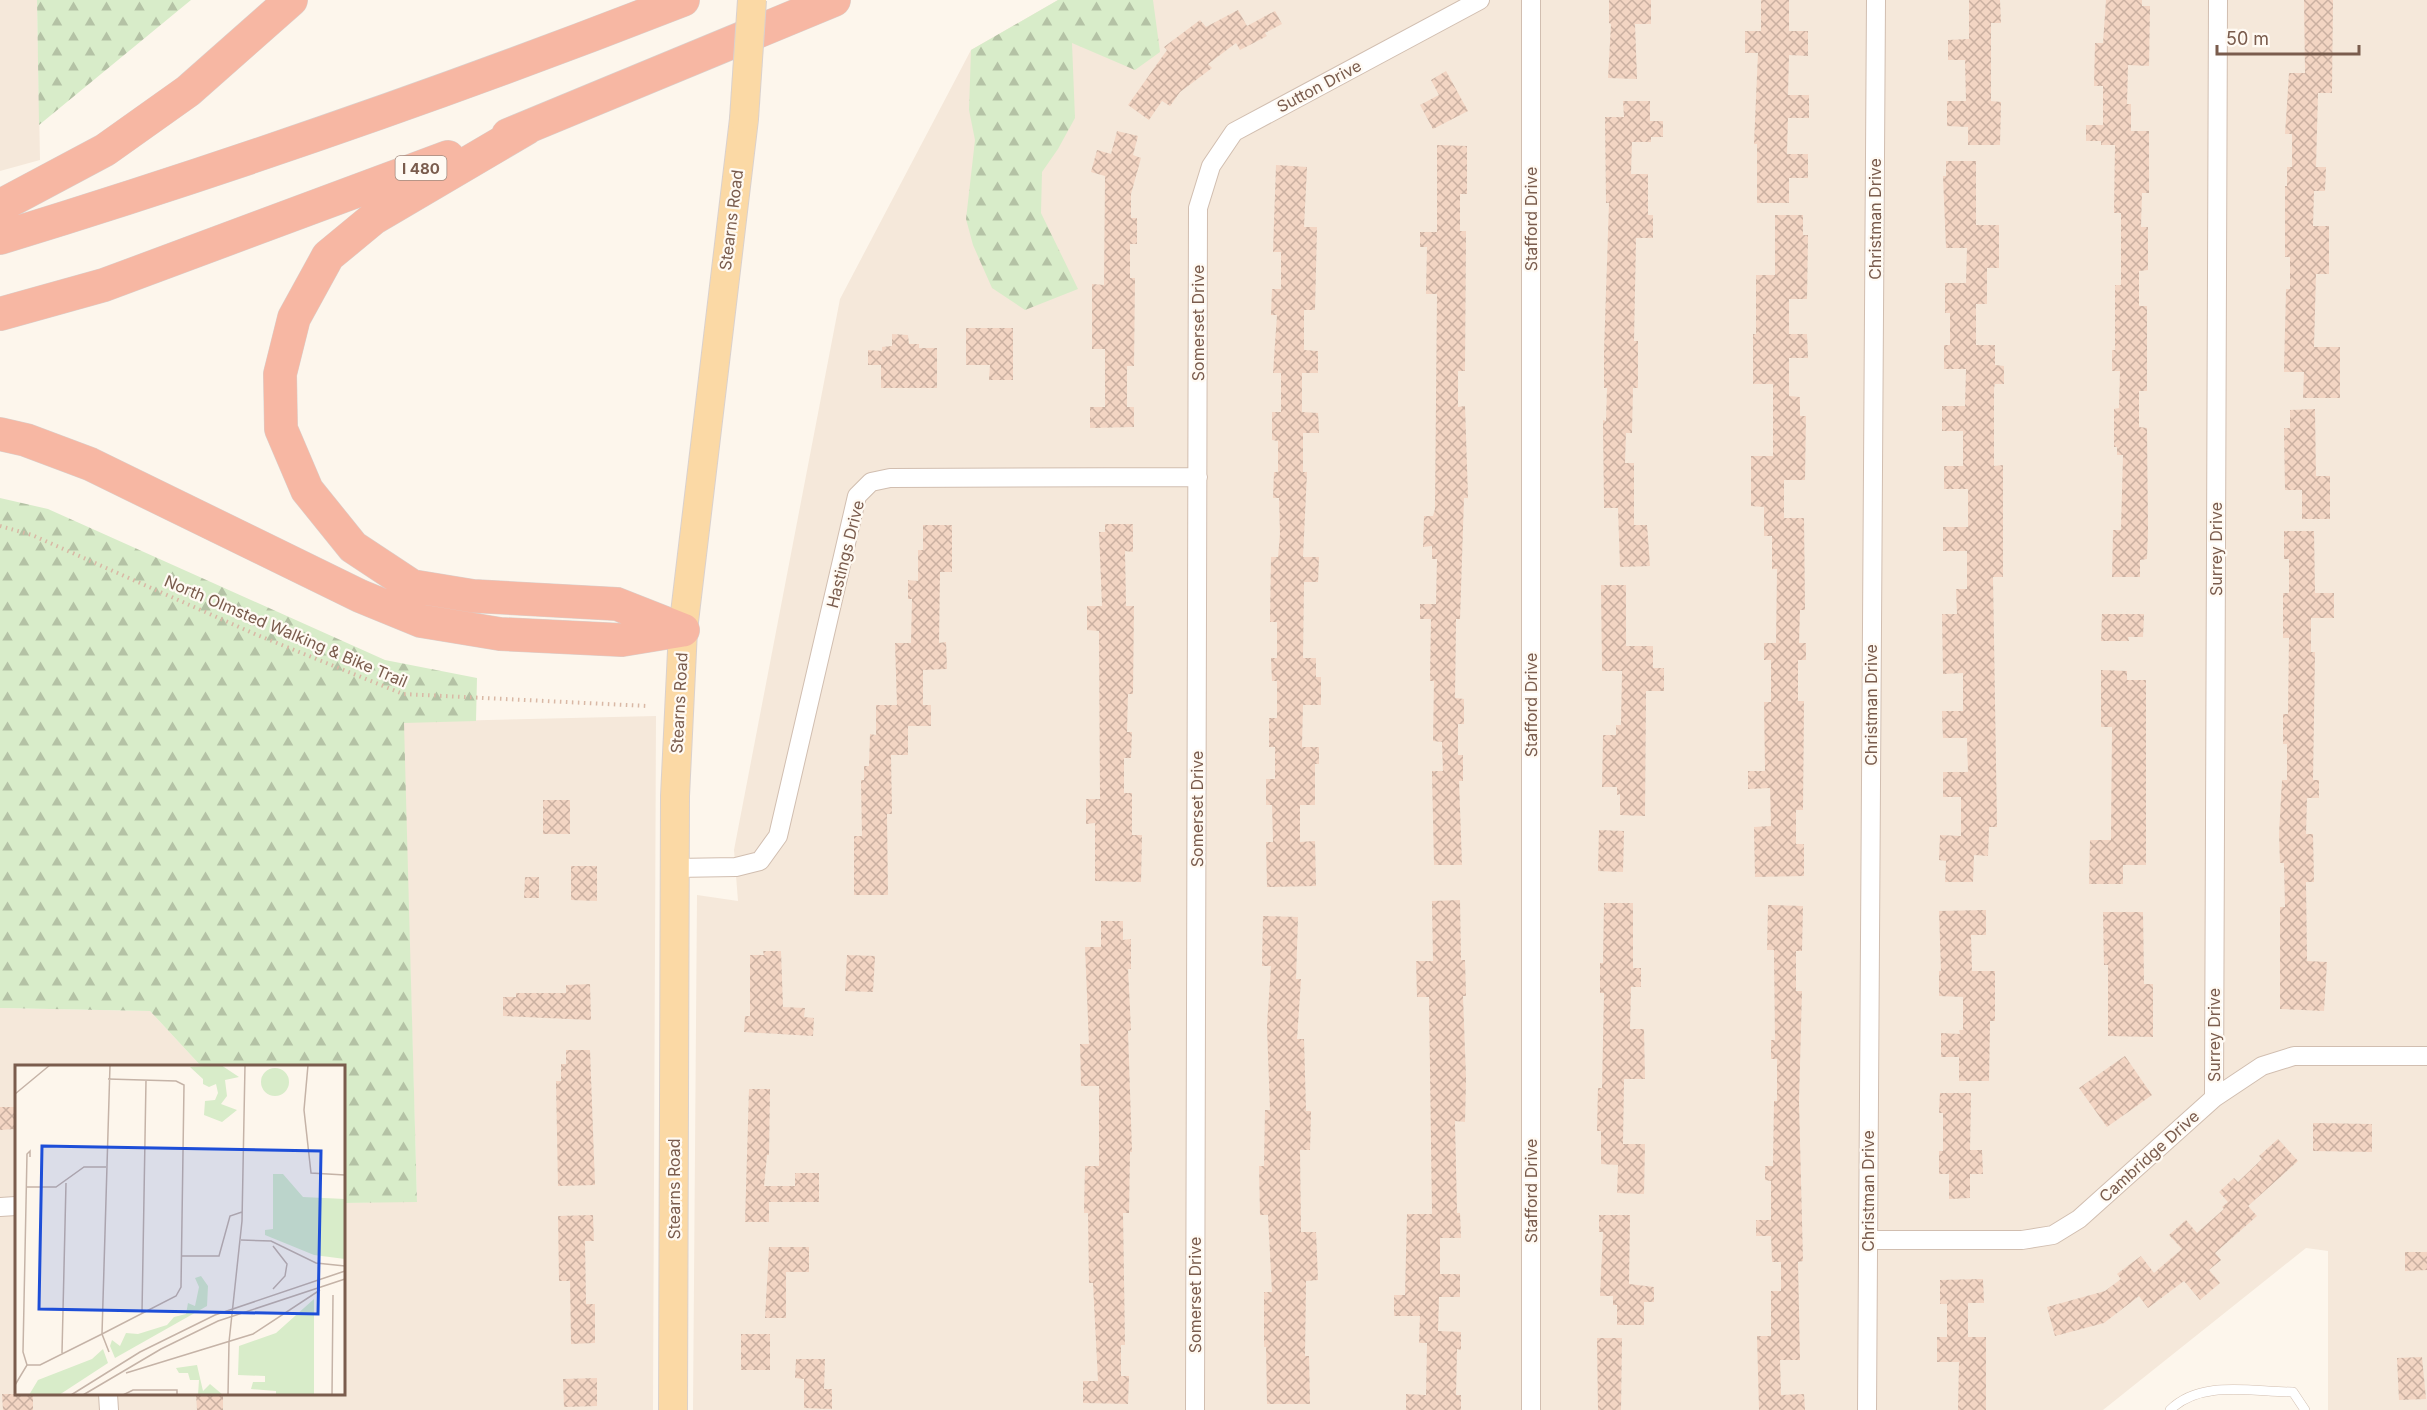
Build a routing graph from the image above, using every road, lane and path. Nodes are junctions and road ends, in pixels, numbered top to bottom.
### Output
1 (291, 0) edge
2 (683, 0) edge
3 (752, 0) edge
4 (834, 0) edge
5 (1480, 0) edge
6 (1531, 0) edge
7 (1876, 0) edge
8 (2218, 0) edge
9 (527, 128) junction
10 (0, 206) edge
11 (1197, 208) joint
12 (0, 238) edge
13 (0, 314) edge
14 (0, 434) edge
15 (1198, 477) junction
16 (0, 526) edge
17 (683, 630) junction
18 (647, 705) dead end
19 (675, 868) junction
20 (2427, 1056) edge
21 (2214, 1098) junction
22 (15, 1206) edge
23 (0, 1207) edge
24 (1868, 1240) junction
25 (108, 1395) edge
26 (109, 1410) edge
27 (673, 1410) edge
28 (1195, 1410) edge
29 (1530, 1410) edge
30 (1867, 1410) edge
31 (2170, 1410) edge
32 (2305, 1410) edge

1 - 10 highway
2 - 12 highway
3 - 17 main road, Stearns Road, bridge
4 - 9 highway, I 480
5 - 11 street, Sutton Drive
6 - 29 street, Stafford Drive
7 - 24 street, Christman Drive
8 - 21 street, Surrey Drive
9 - 13 highway, I 480
9 - 17 highway
11 - 15 street, Somerset Drive
14 - 17 highway
15 - 19 street, Hastings Drive
15 - 28 street, Somerset Drive
16 - 18 path, North Olmsted Walking & Bike Trail
17 - 19 main road, Stearns Road
19 - 27 main road, Stearns Road
20 - 21 street, Cambridge Drive
21 - 24 street, Cambridge Drive
22 - 23 street
24 - 30 street, Christman Drive
25 - 26 street
31 - 32 lane

